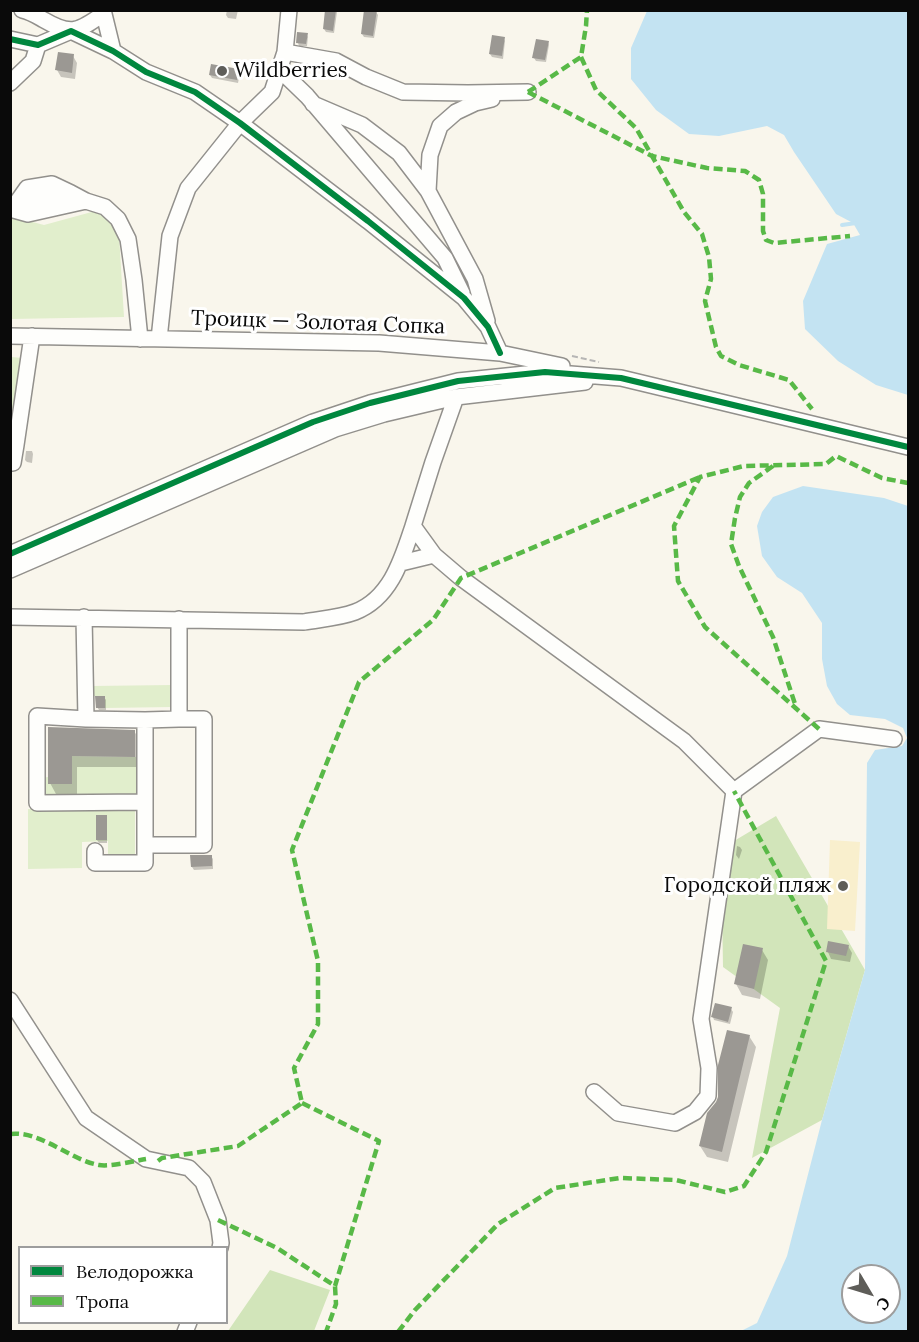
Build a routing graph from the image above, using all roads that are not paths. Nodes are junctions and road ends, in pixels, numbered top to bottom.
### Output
1 (22, 10) edge
2 (289, 10) edge
3 (103, 12) edge
4 (71, 31) junction
5 (10, 39) edge
6 (38, 45) junction
7 (112, 51) junction
8 (285, 52) junction
9 (279, 69) junction
10 (10, 83) edge
11 (313, 104) junction
12 (240, 123) junction
13 (428, 191) junction
14 (86, 201) junction
15 (12, 207) edge
16 (464, 298) junction
17 (488, 327) junction
18 (10, 336) edge
19 (32, 336) junction
20 (140, 339) junction
21 (159, 339) junction
22 (500, 353) junction
23 (621, 378) junction
24 (456, 397) junction
25 (13, 445) edge
26 (909, 447) edge
27 (10, 463) edge
28 (413, 526) junction
29 (10, 554) edge
30 (434, 555) junction
31 (401, 562) junction
32 (10, 570) edge
33 (10, 617) edge
34 (84, 617) junction
35 (179, 619) junction
36 (86, 719) junction
37 (179, 719) junction
38 (145, 720) junction
39 (894, 739) dead end
40 (734, 791) junction
41 (145, 802) junction
42 (145, 845) junction
43 (95, 851) dead end
44 (10, 1000) edge
45 (594, 1092) dead end
46 (220, 1246) edge

1 - 4 street
2 - 8 street
3 - 4 street
3 - 7 street
4 - 6 street
4 - 7 street
5 - 6 street
6 - 10 street
7 - 12 street
8 - 9 street
8 - 13 street
9 - 11 street
9 - 12 street
11 - 13 street
11 - 16 street
12 - 16 street
12 - 21 street
13 - 17 street
14 - 15 street
14 - 15 street
14 - 20 street
16 - 17 street
17 - 22 street
18 - 19 street, Троицк — Золотая Сопка
19 - 20 street, Троицк — Золотая Сопка
19 - 25 street
20 - 21 street, Троицк — Золотая Сопка
21 - 22 street, Троицк — Золотая Сопка
22 - 23 street, Троицк — Золотая Сопка
23 - 24 street
23 - 26 street
23 - 29 street
24 - 28 street
24 - 32 street
25 - 27 street
28 - 30 street
28 - 31 street
30 - 31 street
30 - 40 street
31 - 35 street
33 - 34 street
34 - 35 street
34 - 36 street
35 - 37 street
36 - 38 street
36 - 41 street
37 - 38 street
37 - 42 street
38 - 41 street
39 - 40 street
40 - 45 street
41 - 42 street
42 - 43 street
44 - 46 street

